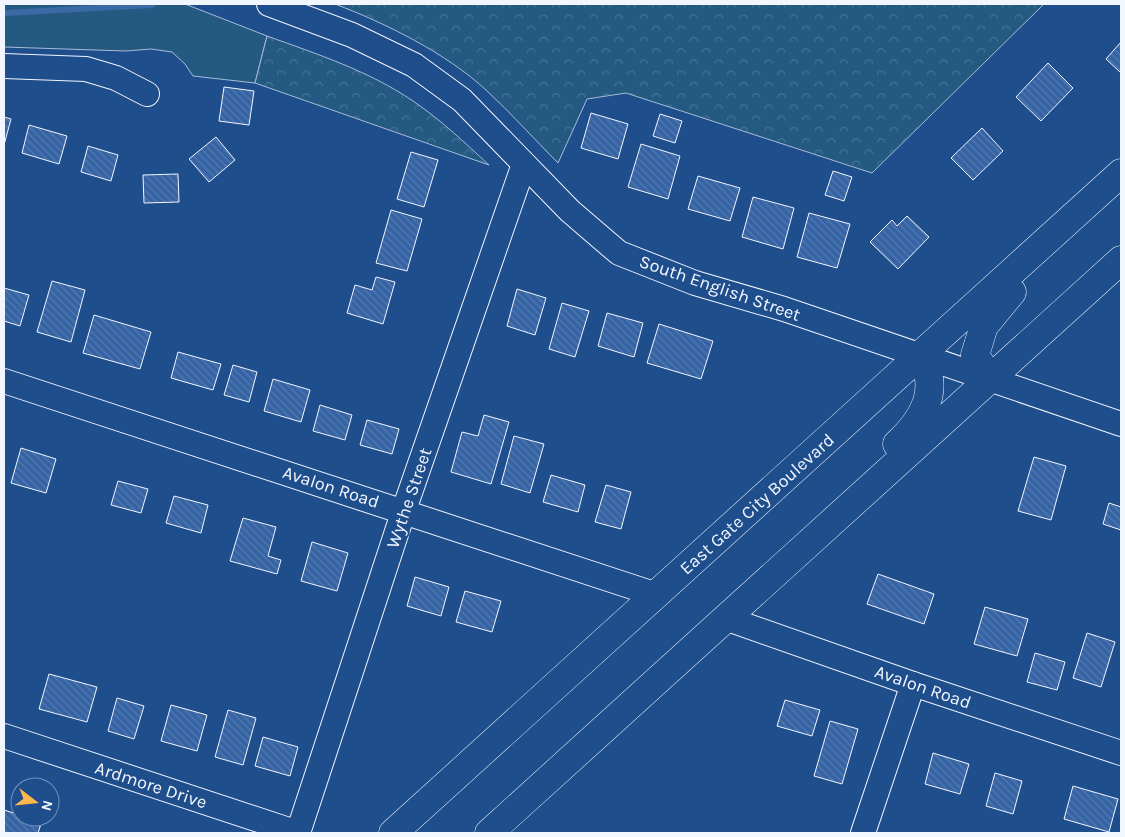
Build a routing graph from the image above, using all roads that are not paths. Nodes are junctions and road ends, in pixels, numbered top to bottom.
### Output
1 (269, 4) edge
2 (4, 66) edge
3 (147, 94) dead end
4 (524, 164) junction
5 (1121, 173) edge
6 (1095, 197) junction
7 (1121, 260) edge
8 (921, 356) junction
9 (990, 379) junction
10 (4, 381) edge
11 (1121, 424) edge
12 (404, 510) junction
13 (817, 535) junction
14 (657, 595) junction
15 (725, 618) junction
16 (913, 684) junction
17 (4, 736) edge
18 (1121, 753) edge
19 (298, 833) edge
20 (392, 833) edge
21 (489, 833) edge
22 (863, 833) edge

1 - 4 street, South English Street
2 - 3 street
4 - 8 street, South English Street
4 - 12 street, Wythe Street
5 - 6 main road, East Gate City Boulevard
6 - 8 main road, East Gate City Boulevard
6 - 9 main road
7 - 9 main road
8 - 9 street, South English Street
8 - 13 main road
8 - 14 main road, East Gate City Boulevard
9 - 11 street, South English Street
9 - 13 main road
10 - 12 street, Avalon Road
12 - 14 street, Avalon Road
12 - 19 street, Wythe Street
13 - 15 main road
14 - 20 main road, East Gate City Boulevard
15 - 16 street, Avalon Road
15 - 21 main road
16 - 18 street, Avalon Road
16 - 22 street
17 - 19 street, Ardmore Drive

